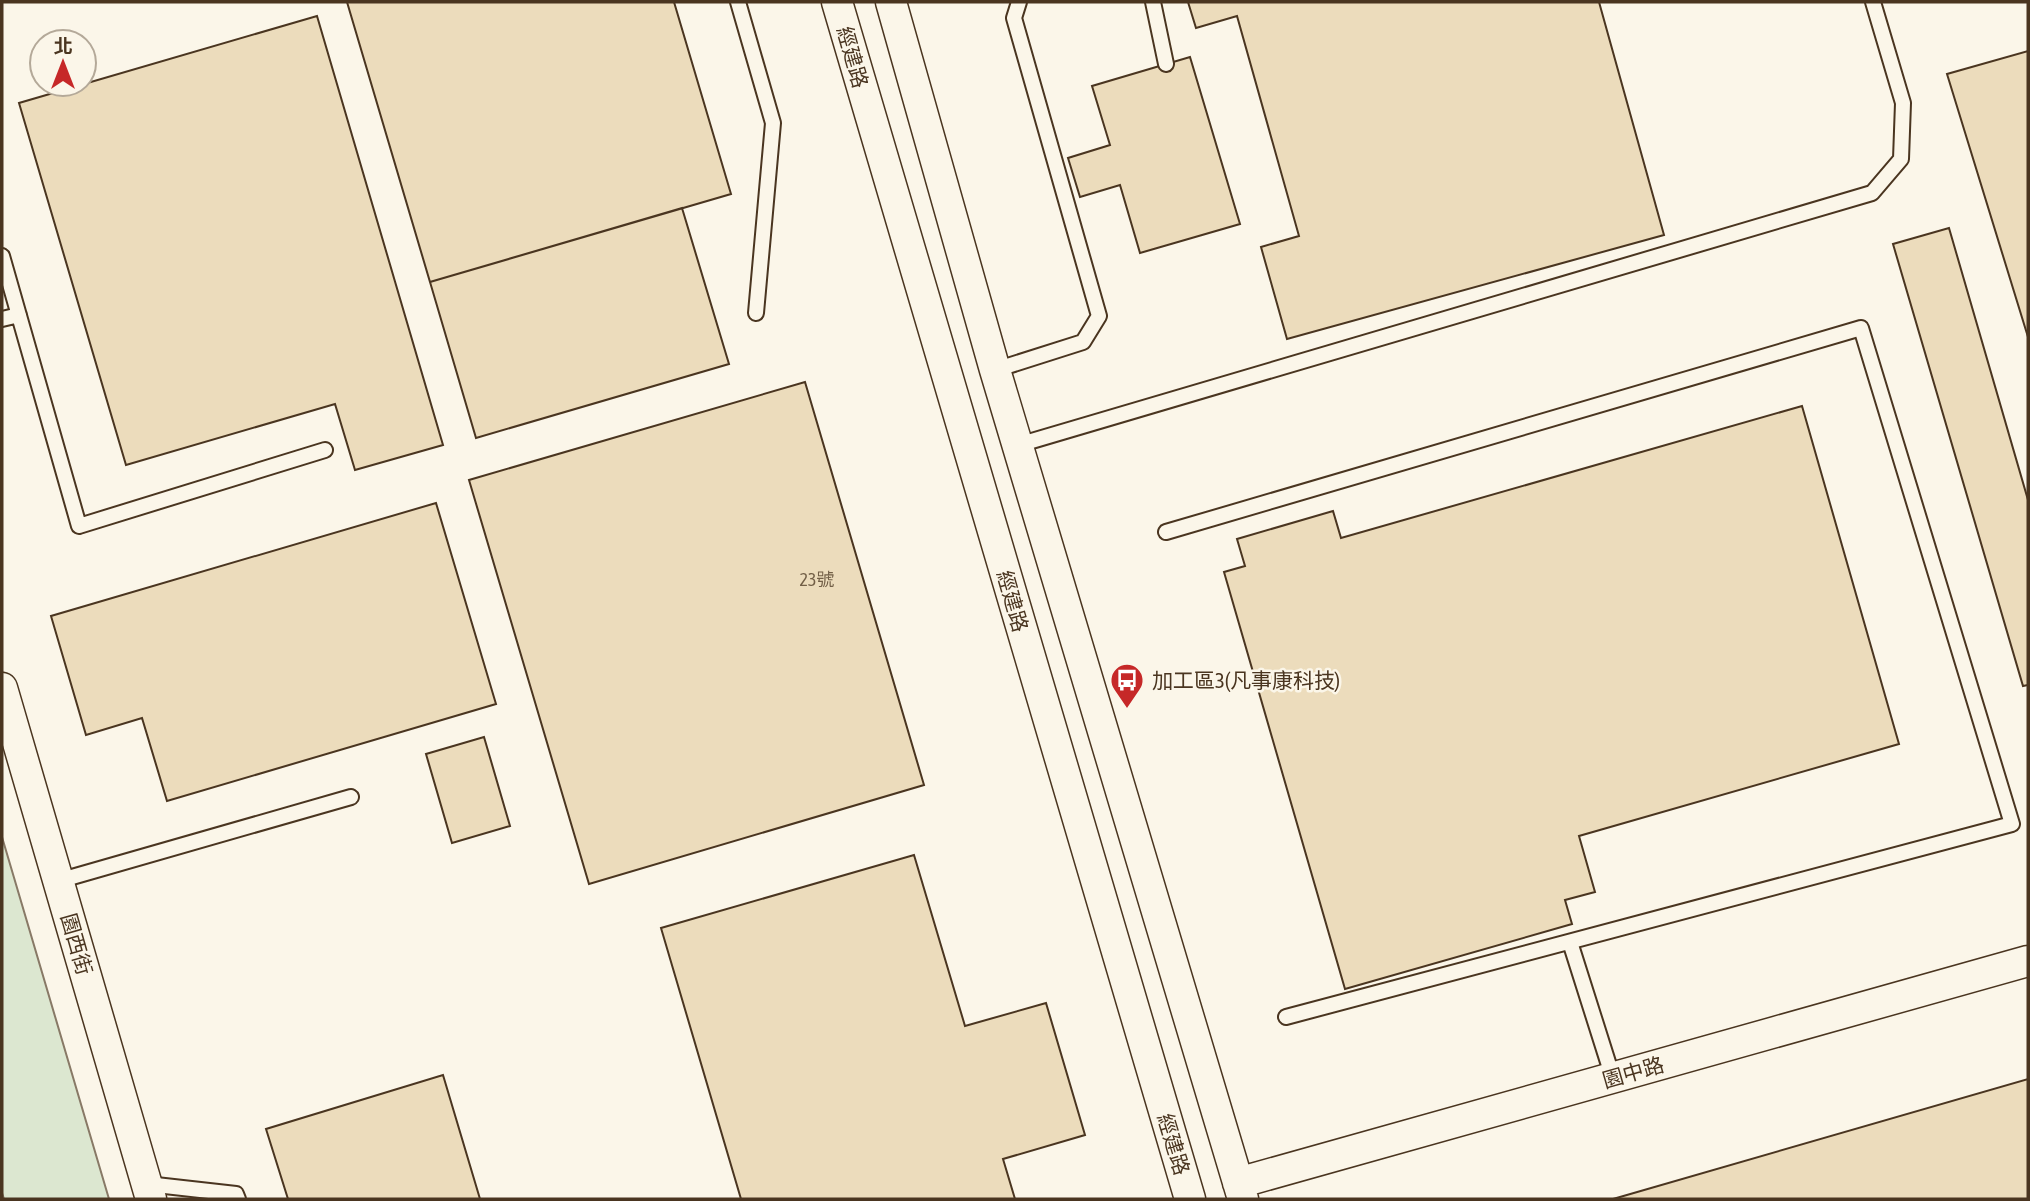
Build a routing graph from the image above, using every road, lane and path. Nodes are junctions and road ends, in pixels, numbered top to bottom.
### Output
1 (738, 2) edge
2 (837, 2) edge
3 (891, 2) edge
4 (1019, 2) edge
5 (1153, 2) edge
6 (1873, 2) edge
7 (1166, 64) dead end
8 (2, 256) edge
9 (756, 313) dead end
10 (19, 315) junction
11 (2, 319) edge
12 (995, 370) junction
13 (1018, 445) junction
14 (325, 450) dead end
15 (1166, 532) dead end
16 (2, 688) edge
17 (351, 797) dead end
18 (58, 881) junction
19 (1570, 942) junction
20 (2028, 961) edge
21 (1286, 1017) dead end
22 (1613, 1077) junction
23 (1241, 1191) edge
24 (149, 1192) edge
25 (238, 1199) edge
26 (1190, 1199) edge

1 - 9 lane
2 - 26 street, 經建路
3 - 12 street
4 - 12 lane
5 - 7 lane
6 - 13 lane
8 - 10 lane
10 - 11 lane
10 - 14 lane
12 - 13 street
13 - 23 street
15 - 19 lane
16 - 18 street, 園西街
17 - 18 lane
18 - 24 street, 園西街
19 - 21 lane
19 - 22 lane
20 - 22 street, 園中路
22 - 23 street, 園中路
24 - 25 lane

